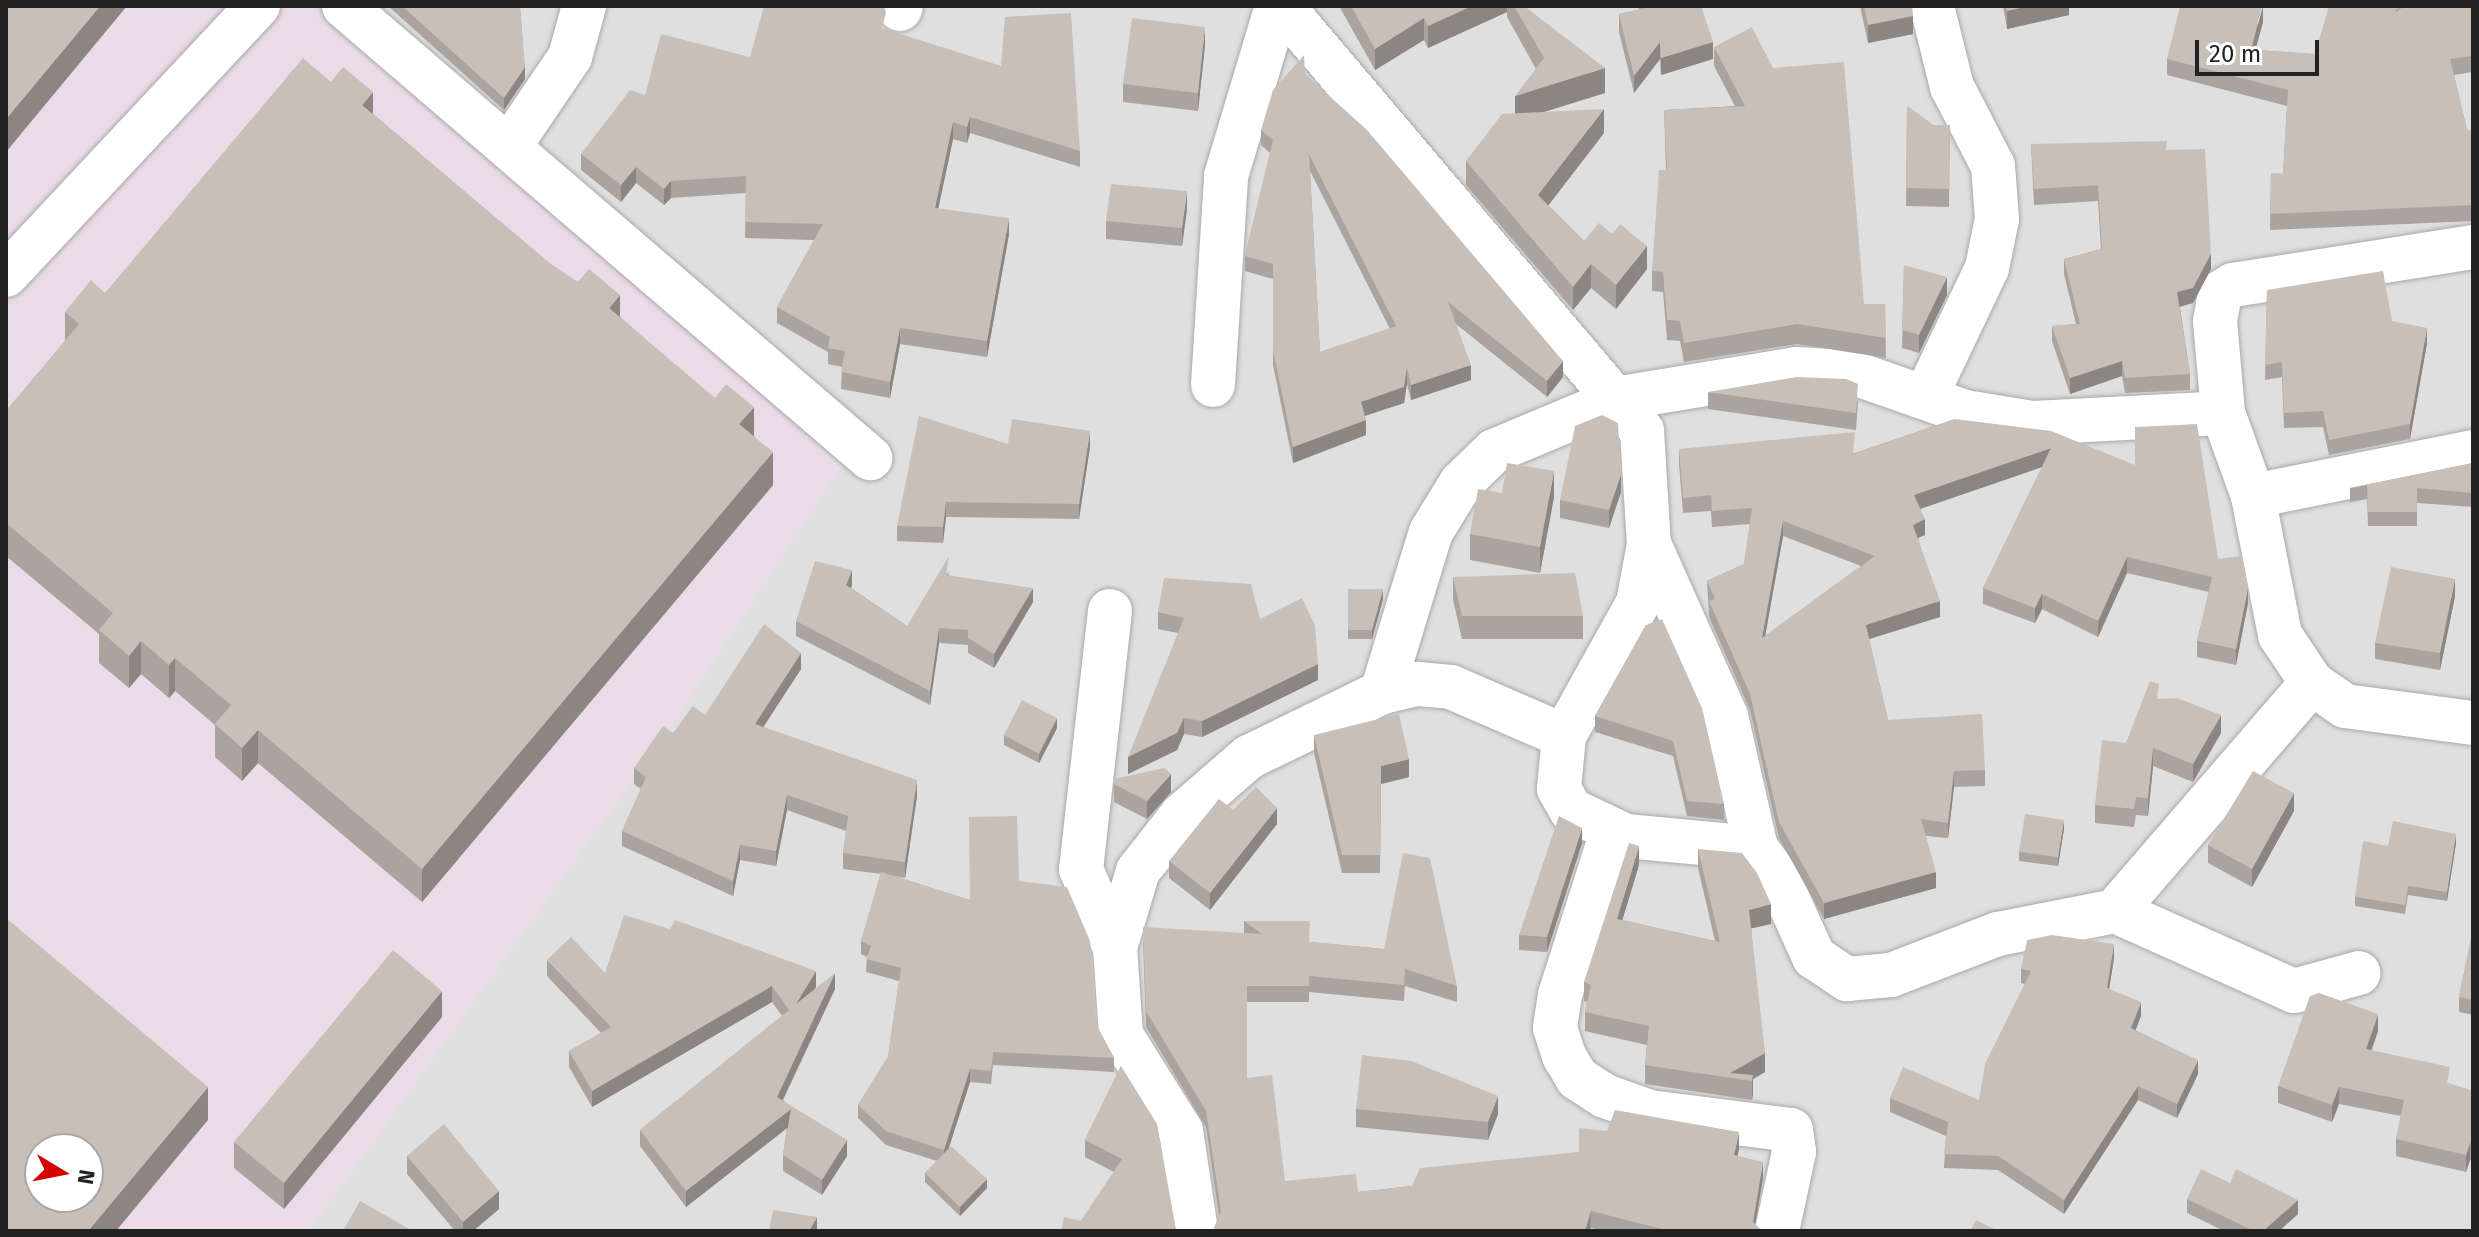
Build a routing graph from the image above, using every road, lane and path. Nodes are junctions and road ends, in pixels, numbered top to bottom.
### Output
1 (258, 6) edge
2 (344, 6) edge
3 (584, 6) edge
4 (1280, 6) edge
5 (1932, 6) edge
6 (509, 147) junction
7 (2473, 247) edge
8 (6, 275) edge
9 (1213, 385) dead end
10 (1926, 396) junction
11 (1621, 398) junction
12 (2223, 413) junction
13 (2473, 452) edge
14 (870, 458) dead end
15 (2253, 496) junction
16 (1649, 544) junction
17 (1110, 611) dead end
18 (2312, 683) junction
19 (1382, 692) junction
20 (2473, 723) edge
21 (1564, 736) junction
22 (1612, 832) junction
23 (1756, 848) junction
24 (2115, 911) junction
25 (1115, 948) junction
26 (2359, 973) dead end
27 (1196, 1231) edge
28 (1777, 1231) edge

1 - 8 street
2 - 6 street
3 - 6 street
4 - 9 street
4 - 11 street
5 - 10 street
6 - 14 street
7 - 12 street
10 - 11 street
10 - 12 street
11 - 16 street
11 - 19 street
12 - 15 street
13 - 15 street
15 - 18 street
16 - 21 street
16 - 23 street
17 - 25 street
18 - 20 street
18 - 24 street
19 - 21 street
19 - 25 street
21 - 22 street
22 - 23 street
22 - 28 street
23 - 24 street
24 - 26 street
25 - 27 street

